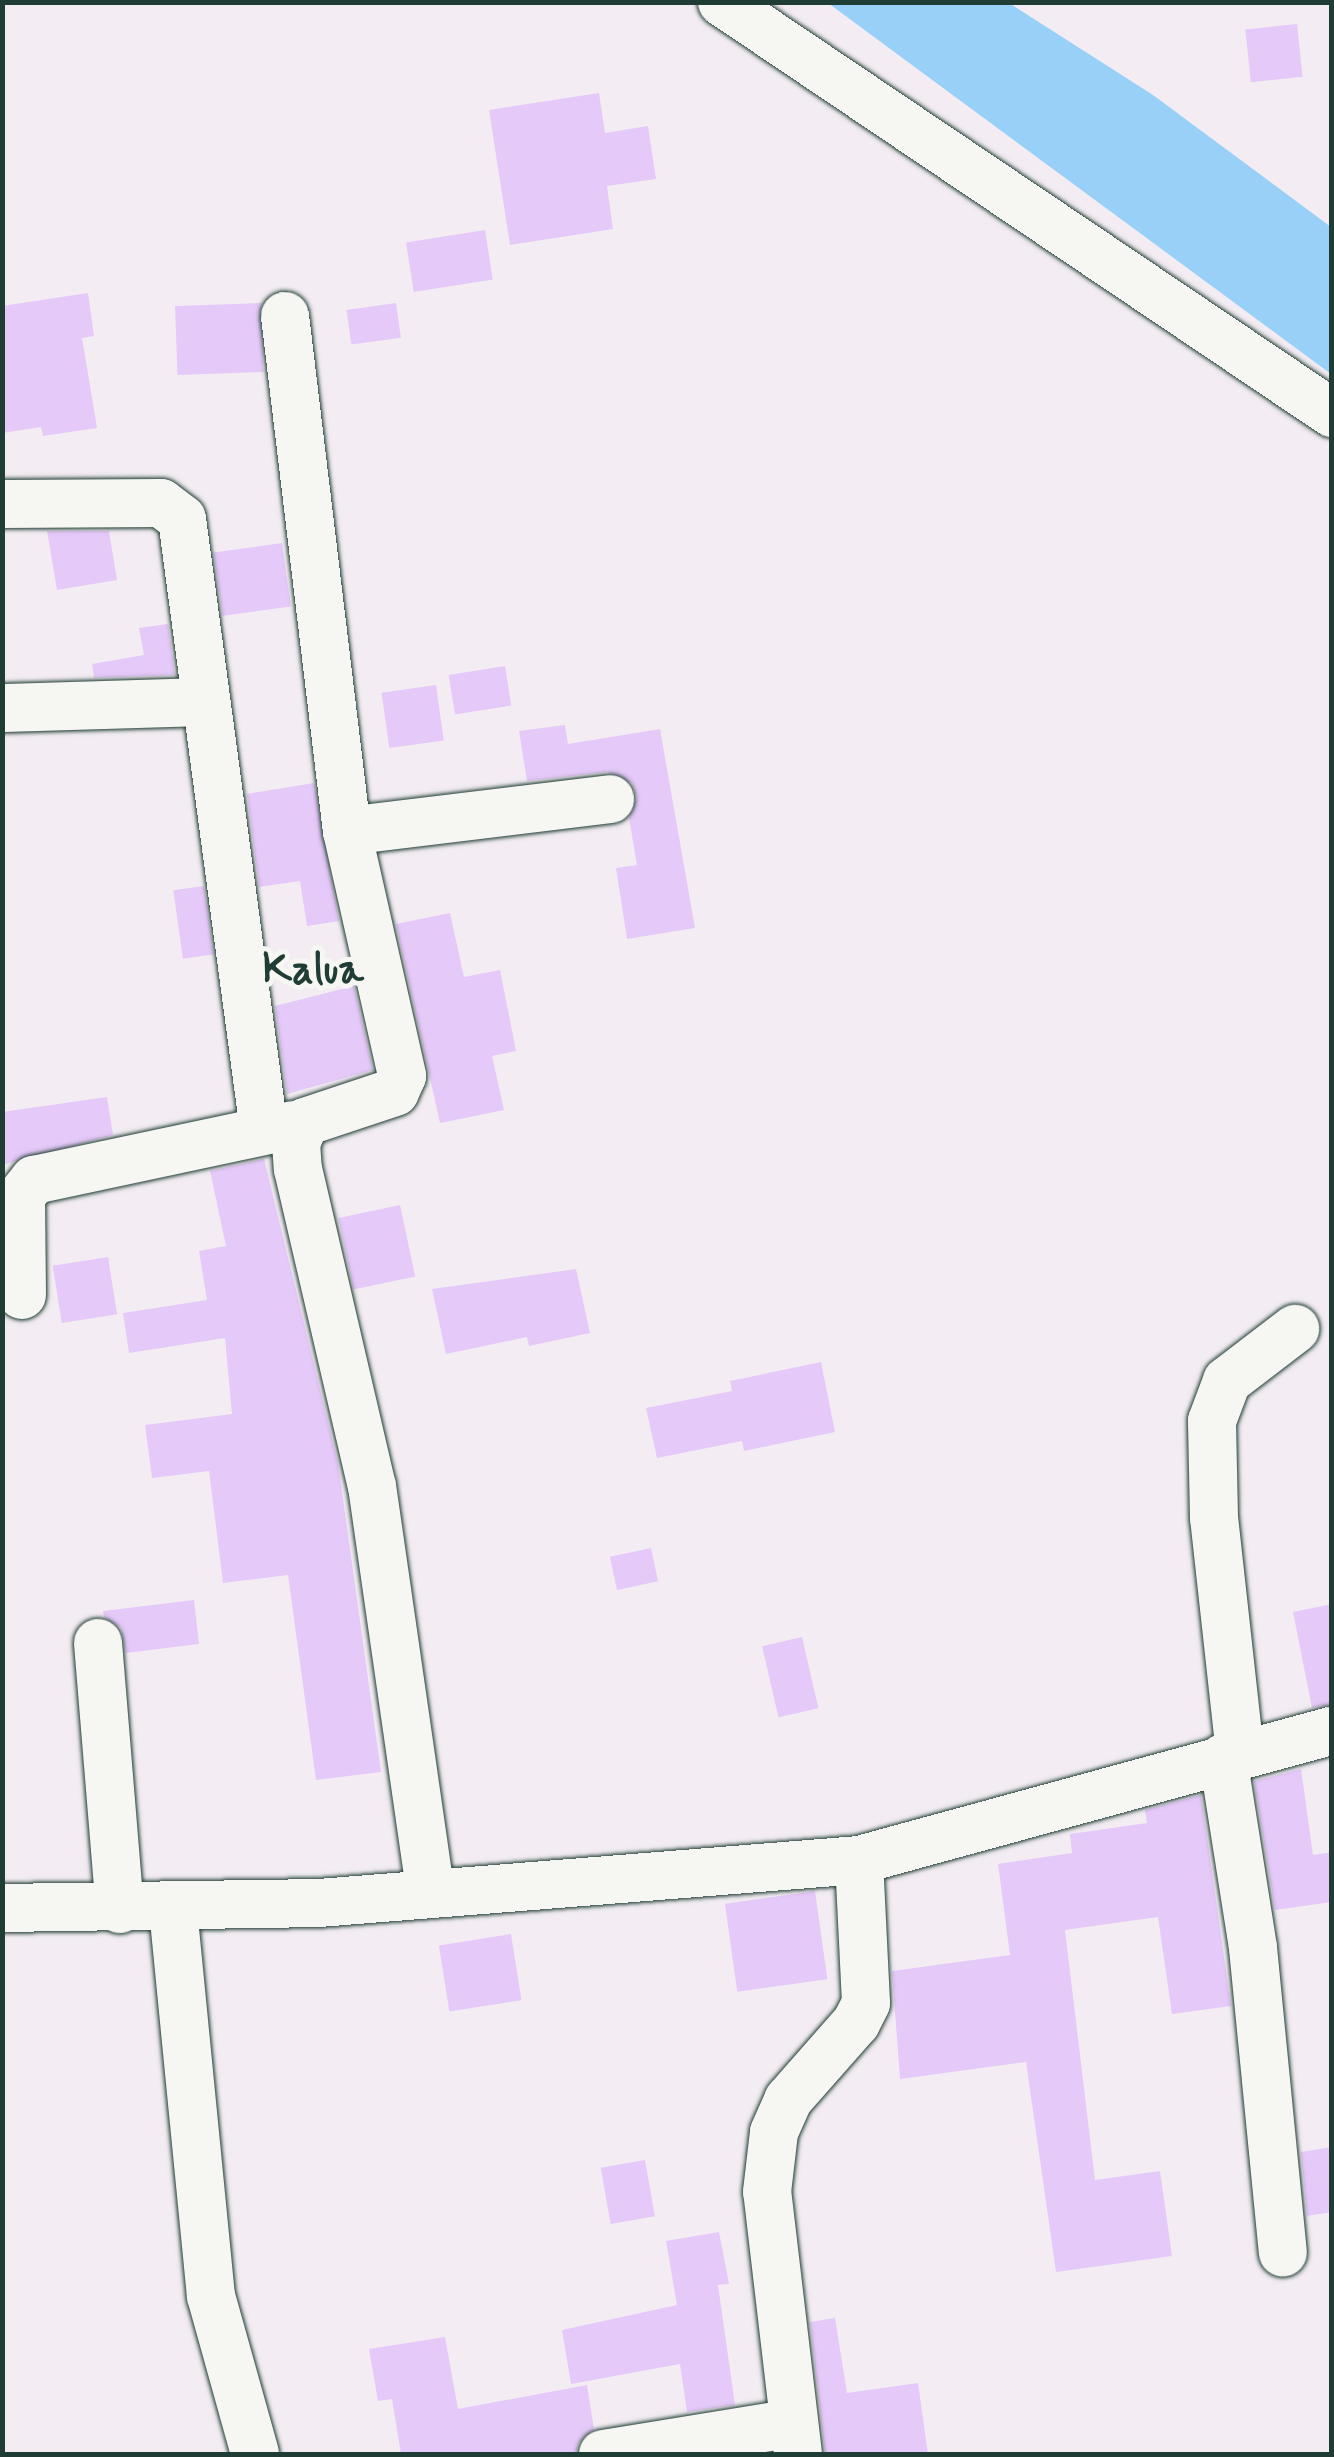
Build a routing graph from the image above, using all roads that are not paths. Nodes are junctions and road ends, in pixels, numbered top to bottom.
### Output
1 (722, 2) edge
2 (286, 316) dead end
3 (1332, 413) edge
4 (2, 504) edge
5 (205, 702) junction
6 (2, 708) edge
7 (610, 799) dead end
8 (347, 831) junction
9 (285, 1126) junction
10 (22, 1295) dead end
11 (1295, 1329) dead end
12 (98, 1642) dead end
13 (1332, 1732) edge
14 (1232, 1756) junction
15 (859, 1860) junction
16 (431, 1893) junction
17 (2, 1908) edge
18 (120, 1909) junction
19 (173, 1909) junction
20 (1284, 2253) dead end
21 (796, 2438) edge
22 (255, 2454) edge
23 (603, 2454) edge

1 - 3 street
2 - 8 street
4 - 5 street
5 - 6 street
5 - 9 street
7 - 8 street
8 - 9 street
9 - 10 street
9 - 16 street
11 - 14 street
12 - 18 street
13 - 14 street
14 - 15 street
14 - 20 street
15 - 16 street
15 - 21 street
16 - 19 street
17 - 18 street
18 - 19 street
19 - 22 street
21 - 23 street

